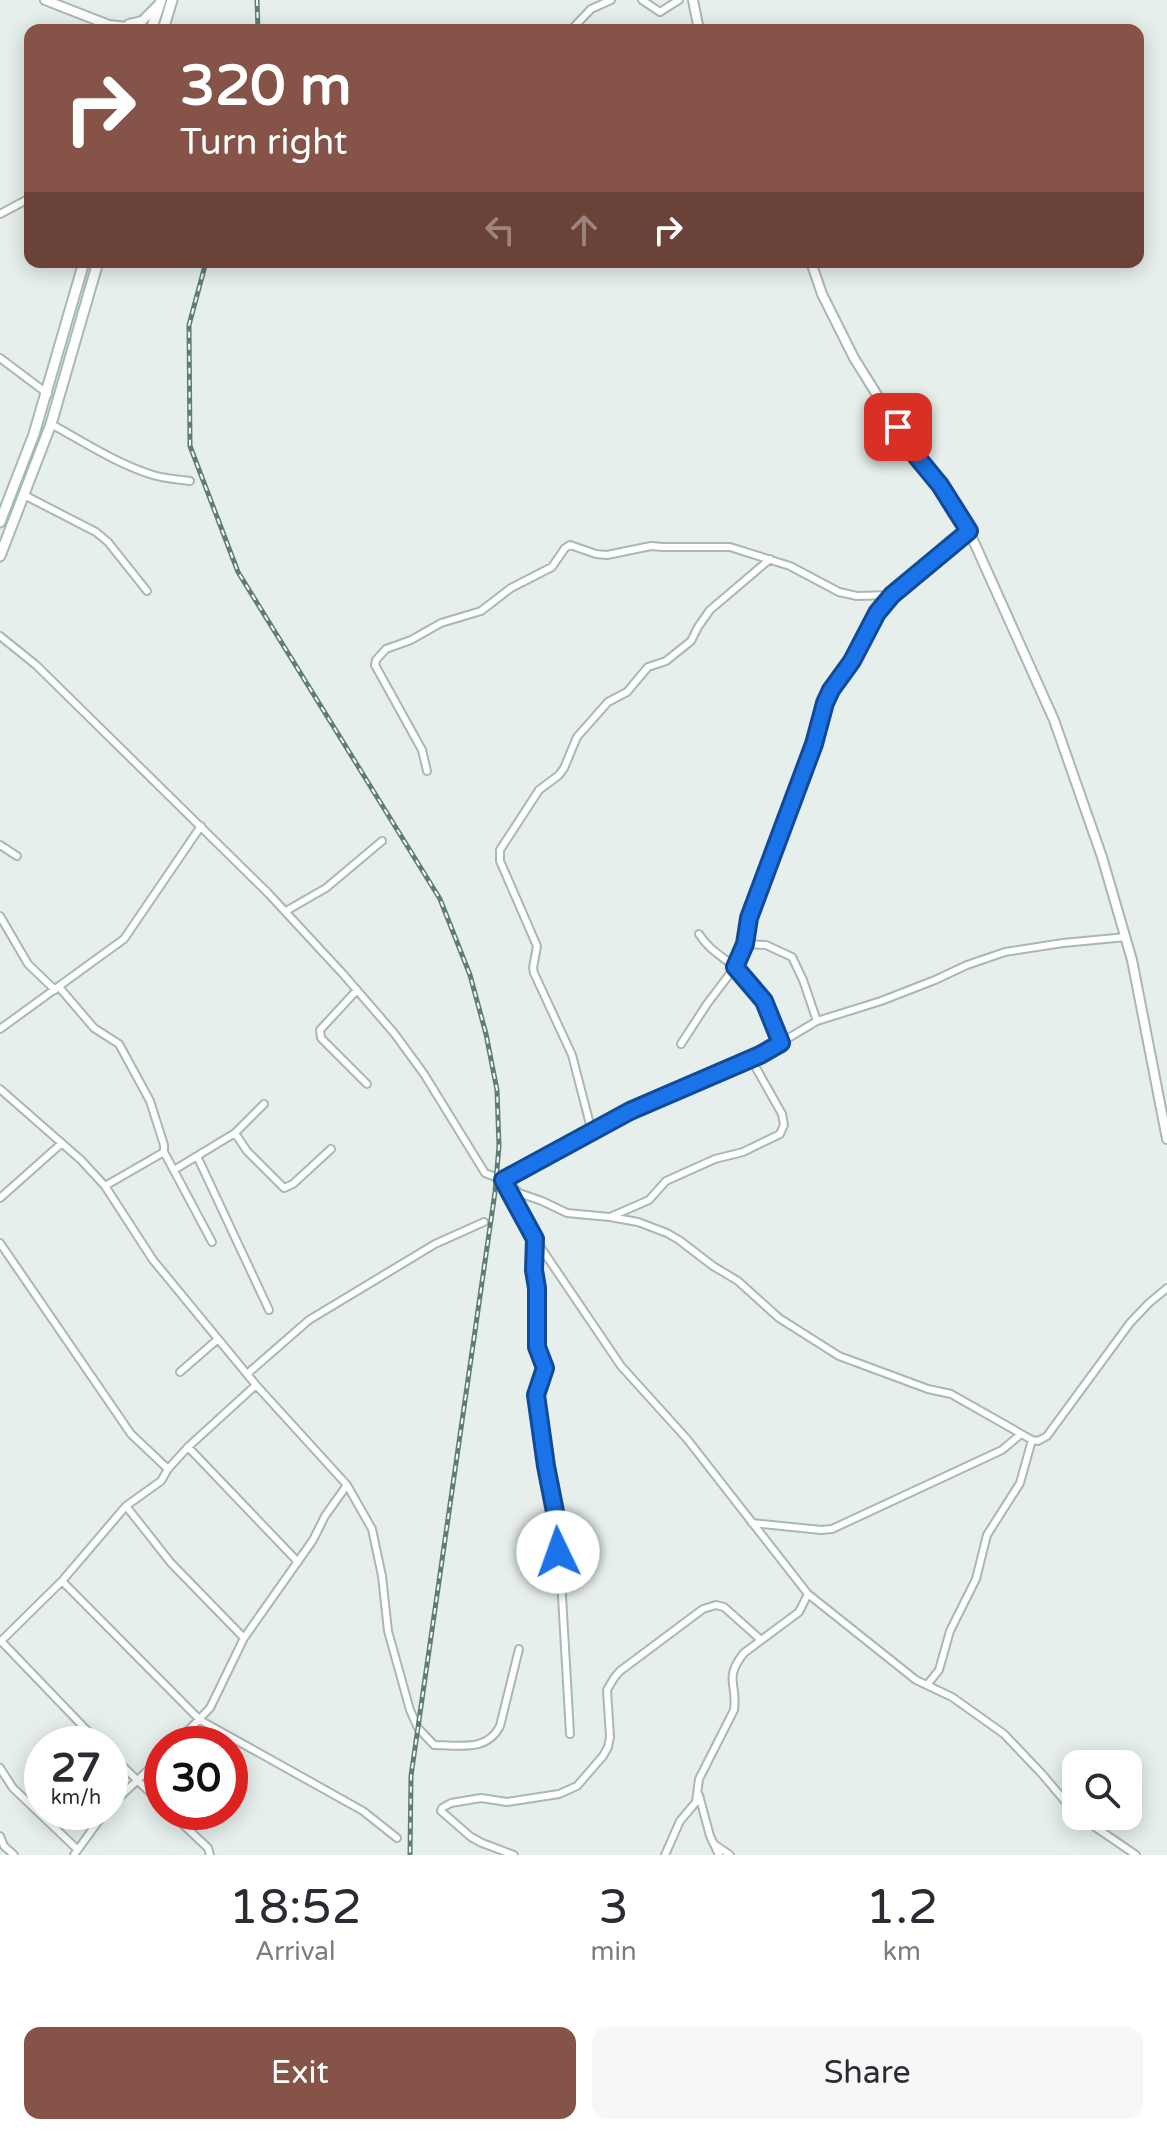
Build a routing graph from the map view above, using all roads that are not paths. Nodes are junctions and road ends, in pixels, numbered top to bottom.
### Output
1 (172, 0) edge
2 (611, 0) edge
3 (642, 0) edge
4 (679, 0) edge
5 (693, 0) edge
6 (48, 1) edge
7 (160, 1) edge
8 (108, 24) edge
9 (129, 24) edge
10 (153, 24) edge
11 (165, 24) edge
12 (577, 24) edge
13 (698, 24) edge
14 (24, 201) edge
15 (0, 214) edge
16 (82, 268) edge
17 (96, 268) edge
18 (813, 268) edge
19 (0, 358) edge
20 (48, 394) junction
21 (51, 424) junction
22 (190, 481) dead end
23 (24, 495) junction
24 (0, 522) edge
25 (969, 531) junction
26 (0, 556) edge
27 (770, 559) junction
28 (147, 591) dead end
29 (892, 595) junction
30 (0, 636) edge
31 (427, 771) dead end
32 (201, 826) junction
33 (382, 841) dead end
34 (0, 845) edge
35 (17, 856) dead end
36 (286, 911) junction
37 (0, 916) edge
38 (699, 934) dead end
39 (1126, 937) junction
40 (745, 944) junction
41 (735, 967) junction
42 (57, 989) junction
43 (357, 990) junction
44 (817, 1021) junction
45 (0, 1029) edge
46 (781, 1043) junction
47 (681, 1044) dead end
48 (751, 1059) junction
49 (367, 1084) dead end
50 (0, 1089) edge
51 (264, 1104) dead end
52 (592, 1132) junction
53 (235, 1133) junction
54 (1167, 1139) edge
55 (62, 1143) junction
56 (331, 1149) dead end
57 (164, 1152) junction
58 (197, 1156) junction
59 (174, 1170) junction
60 (504, 1180) junction
61 (105, 1186) junction
62 (0, 1198) edge
63 (610, 1217) junction
64 (484, 1222) dead end
65 (535, 1239) junction
66 (212, 1242) dead end
67 (0, 1243) edge
68 (1167, 1288) edge
69 (269, 1310) dead end
70 (218, 1339) junction
71 (180, 1372) dead end
72 (247, 1374) junction
73 (256, 1385) junction
74 (1021, 1434) junction
75 (1032, 1440) junction
76 (188, 1447) junction
77 (168, 1469) junction
78 (347, 1485) junction
79 (126, 1506) junction
80 (751, 1523) junction
81 (298, 1562) junction
82 (62, 1581) junction
83 (808, 1594) junction
84 (244, 1638) junction
85 (761, 1640) junction
86 (0, 1641) edge
87 (519, 1649) dead end
88 (927, 1685) junction
89 (200, 1720) junction
90 (83, 1726) edge
91 (194, 1726) edge
92 (570, 1734) dead end
93 (0, 1768) edge
94 (128, 1771) edge
95 (144, 1774) edge
96 (137, 1780) junction
97 (144, 1787) edge
98 (697, 1787) junction
99 (128, 1789) edge
100 (1062, 1797) edge
101 (92, 1830) edge
102 (189, 1830) edge
103 (1099, 1830) edge
104 (0, 1836) edge
105 (397, 1838) dead end
106 (714, 1844) junction
107 (76, 1852) edge
108 (14, 1855) edge
109 (210, 1855) edge
110 (514, 1855) edge
111 (665, 1855) edge
112 (719, 1855) edge
113 (730, 1855) edge
114 (1136, 1855) edge

1 - 11 main road
2 - 12 street
3 - 4 street
5 - 13 street
6 - 8 street
7 - 9 street
7 - 10 main road
14 - 15 street
16 - 20 main road
17 - 21 main road
18 - 25 street
19 - 20 street
20 - 24 main road
21 - 22 street
21 - 23 main road
23 - 26 main road
23 - 28 street
25 - 29 street
25 - 39 street
27 - 29 street
27 - 31 street
27 - 52 street
29 - 40 street
30 - 32 street
32 - 36 street
32 - 42 street
33 - 36 street
34 - 35 street
36 - 43 street
37 - 42 street
38 - 41 street
39 - 44 street
39 - 54 street
40 - 41 street
40 - 44 street
41 - 46 street
41 - 47 street
42 - 45 street
42 - 57 street
43 - 49 street
43 - 60 street
44 - 46 street
46 - 48 street
48 - 52 street
48 - 63 street
50 - 55 street
51 - 53 street
52 - 60 street
53 - 56 street
53 - 58 street
55 - 61 street
55 - 62 street
57 - 59 street
57 - 61 street
58 - 59 street
58 - 69 street
59 - 66 street
60 - 63 street
60 - 65 street
61 - 70 street
63 - 74 street
64 - 72 street
65 - 80 street
65 - 92 street
67 - 77 street
68 - 75 street
70 - 71 street
70 - 72 street
72 - 73 street
73 - 76 street
73 - 78 street
74 - 75 street
74 - 80 street
75 - 88 street
76 - 77 street
76 - 81 street
77 - 79 street
78 - 81 street
78 - 87 street
79 - 82 street
79 - 84 street
80 - 83 street
81 - 84 street
82 - 86 street
82 - 89 street
83 - 85 street
83 - 88 street
84 - 89 street
85 - 98 street
85 - 110 street
86 - 90 street
88 - 100 street
89 - 91 street
89 - 105 street
93 - 107 street
94 - 96 street
95 - 96 street
96 - 97 street
96 - 99 street
98 - 106 street
98 - 111 street
101 - 107 street
102 - 109 street
103 - 114 street
104 - 108 street
106 - 112 street
106 - 113 street

